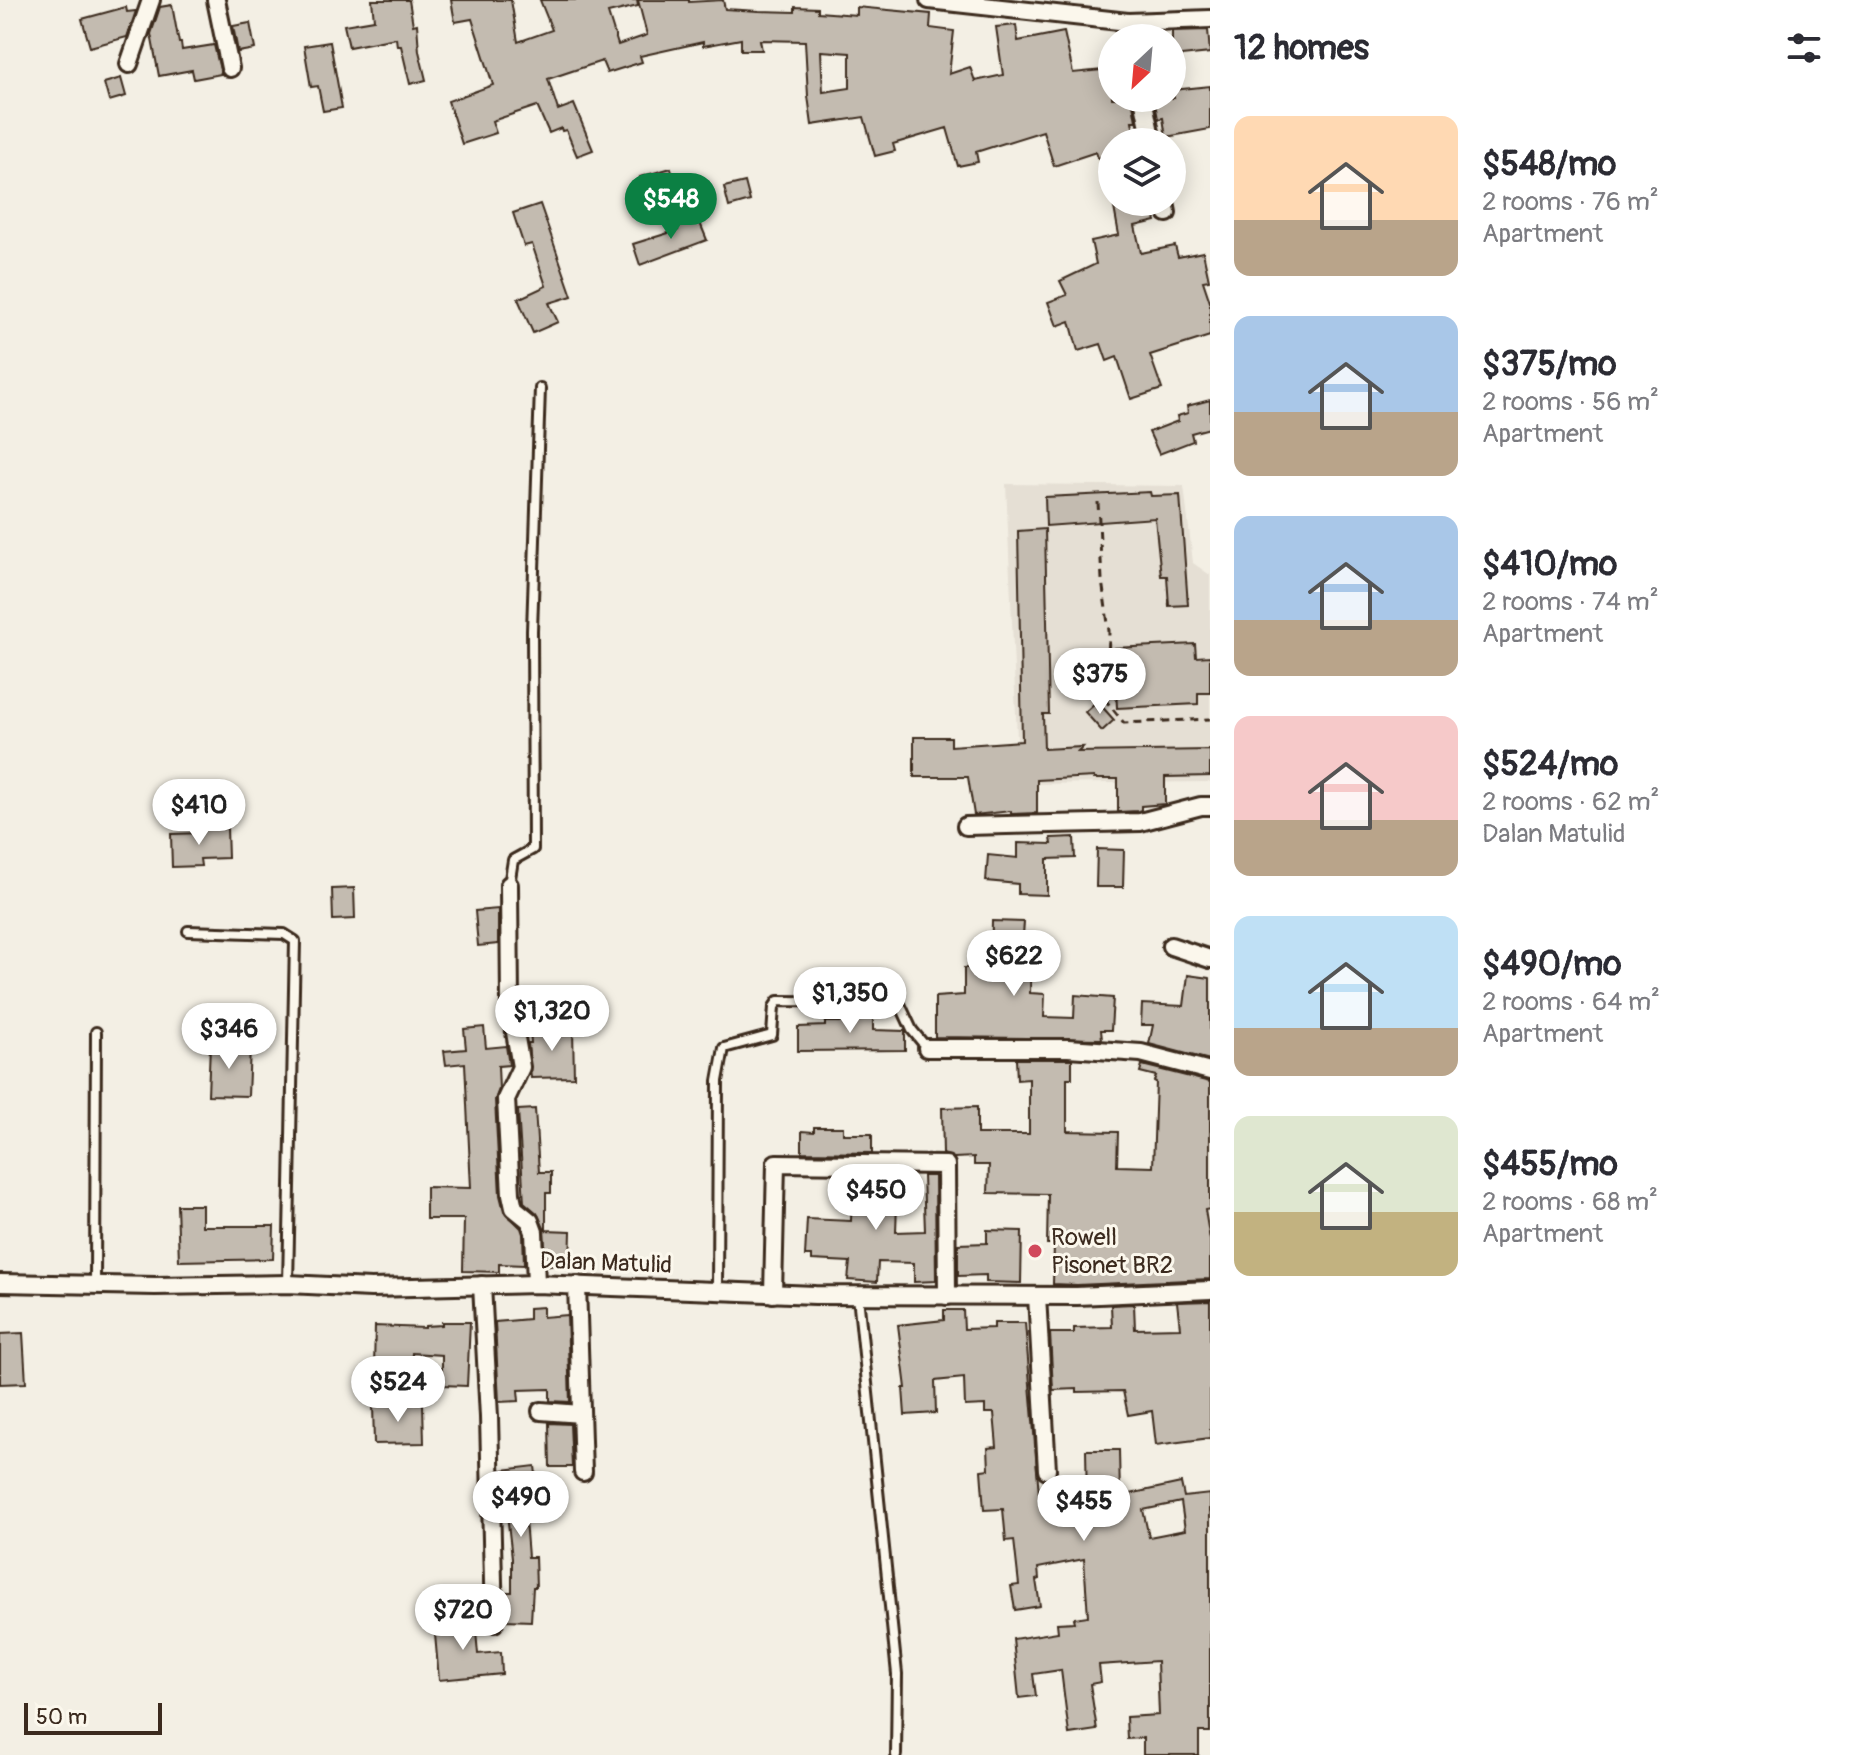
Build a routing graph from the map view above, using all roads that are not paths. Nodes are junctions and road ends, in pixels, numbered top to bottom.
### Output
1 (151, 0) edge
2 (216, 0) edge
3 (934, 0) edge
4 (1210, 19) edge
5 (1173, 24) edge
6 (1098, 25) edge
7 (129, 64) dead end
8 (230, 68) dead end
9 (540, 388) dead end
10 (1210, 806) edge
11 (966, 826) dead end
12 (509, 885) joint
13 (188, 931) dead end
14 (1171, 946) dead end
15 (1210, 959) edge
16 (96, 1032) dead end
17 (927, 1048) joint
18 (1210, 1071) edge
19 (0, 1283) edge
20 (95, 1284) junction
21 (288, 1284) junction
22 (536, 1284) junction
23 (482, 1285) junction
24 (577, 1285) junction
25 (1210, 1290) edge
26 (717, 1291) junction
27 (773, 1294) junction
28 (858, 1296) junction
29 (947, 1296) junction
30 (1037, 1296) junction
31 (541, 1411) dead end
32 (581, 1414) junction
33 (1047, 1470) dead end
34 (583, 1472) dead end
35 (494, 1623) dead end
36 (896, 1755) edge

1 - 7 street
2 - 8 street
3 - 6 street
4 - 5 street
9 - 12 lane
10 - 11 street
12 - 22 street
13 - 21 lane
14 - 15 street
16 - 20 lane
17 - 18 street
17 - 26 lane
19 - 20 street, Dalan Matulid
20 - 21 street, Dalan Matulid
21 - 23 street, Dalan Matulid
22 - 23 street, Dalan Matulid
22 - 24 street, Dalan Matulid
23 - 35 street
24 - 26 street, Dalan Matulid
24 - 32 street
25 - 30 street, Dalan Matulid
26 - 27 street, Dalan Matulid
27 - 28 street, Dalan Matulid
27 - 29 street
28 - 29 street, Dalan Matulid
28 - 36 lane
29 - 30 street, Dalan Matulid
30 - 33 street
31 - 32 street
32 - 34 street

